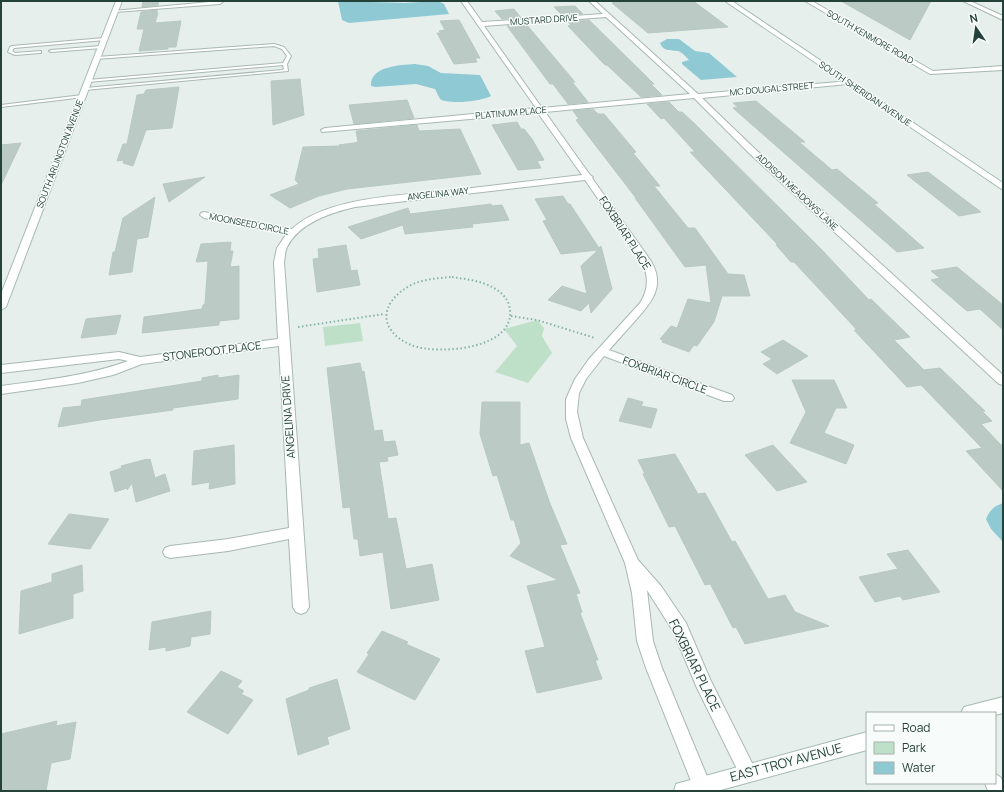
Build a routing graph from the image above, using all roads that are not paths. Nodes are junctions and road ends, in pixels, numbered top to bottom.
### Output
1 (119, 1) edge
2 (222, 1) edge
3 (464, 1) edge
4 (592, 1) edge
5 (728, 1) edge
6 (808, 1) edge
7 (966, 1) edge
8 (115, 11) junction
9 (608, 16) junction
10 (1003, 18) edge
11 (481, 24) junction
12 (102, 43) junction
13 (51, 51) dead end
14 (40, 52) dead end
15 (97, 58) junction
16 (285, 64) junction
17 (1003, 68) edge
18 (848, 82) junction
19 (85, 89) junction
20 (696, 96) junction
21 (1, 106) edge
22 (541, 110) junction
23 (325, 130) dead end
24 (588, 177) junction
25 (1003, 187) edge
26 (204, 215) dead end
27 (294, 232) junction
28 (1, 306) edge
29 (284, 342) junction
30 (607, 347) junction
31 (140, 361) junction
32 (1, 370) edge
33 (1003, 381) edge
34 (1, 390) edge
35 (728, 398) dead end
36 (296, 532) junction
37 (170, 552) dead end
38 (632, 563) junction
39 (300, 607) dead end
40 (1003, 705) edge
41 (974, 712) edge
42 (866, 740) edge
43 (748, 773) junction
44 (702, 786) junction
45 (683, 791) edge

1 - 8 street, SOUTH ARLINGTON AVENUE
2 - 8 lane
3 - 11 street, FOXBRIAR PLACE
4 - 9 street, ADDISON MEADOWS LANE
5 - 18 street, SOUTH SHERIDAN AVENUE
6 - 17 street, SOUTH KENMORE ROAD
7 - 10 street
8 - 12 street, SOUTH ARLINGTON AVENUE
9 - 11 street, MUSTARD DRIVE
9 - 20 street, ADDISON MEADOWS LANE
11 - 22 street, FOXBRIAR PLACE
12 - 13 lane
12 - 14 lane
12 - 15 street, SOUTH ARLINGTON AVENUE
15 - 16 lane
15 - 19 street, SOUTH ARLINGTON AVENUE
16 - 19 lane
16 - 19 lane
18 - 20 street, MC DOUGAL STREET
18 - 25 street, SOUTH SHERIDAN AVENUE
19 - 21 lane
19 - 28 street, SOUTH ARLINGTON AVENUE
20 - 22 street, PLATINUM PLACE
20 - 33 street, ADDISON MEADOWS LANE
22 - 23 street, PLATINUM PLACE
22 - 24 street, FOXBRIAR PLACE
24 - 27 street, ANGELINA WAY
24 - 30 street, FOXBRIAR PLACE
26 - 27 street, MOONSEED CIRCLE
27 - 29 street, ANGELINA DRIVE
29 - 31 street, STONEROOT PLACE
29 - 36 street, ANGELINA DRIVE
30 - 35 street, FOXBRIAR CIRCLE
30 - 38 street, FOXBRIAR PLACE
31 - 32 street, STONEROOT PLACE
31 - 34 street, STONEROOT PLACE
36 - 37 street
36 - 39 street, ANGELINA DRIVE
38 - 43 street, FOXBRIAR PLACE
38 - 44 street, FOXBRIAR PLACE
40 - 41 street
42 - 43 street, EAST TROY AVENUE
43 - 44 street, EAST TROY AVENUE
44 - 45 street, EAST TROY AVENUE

